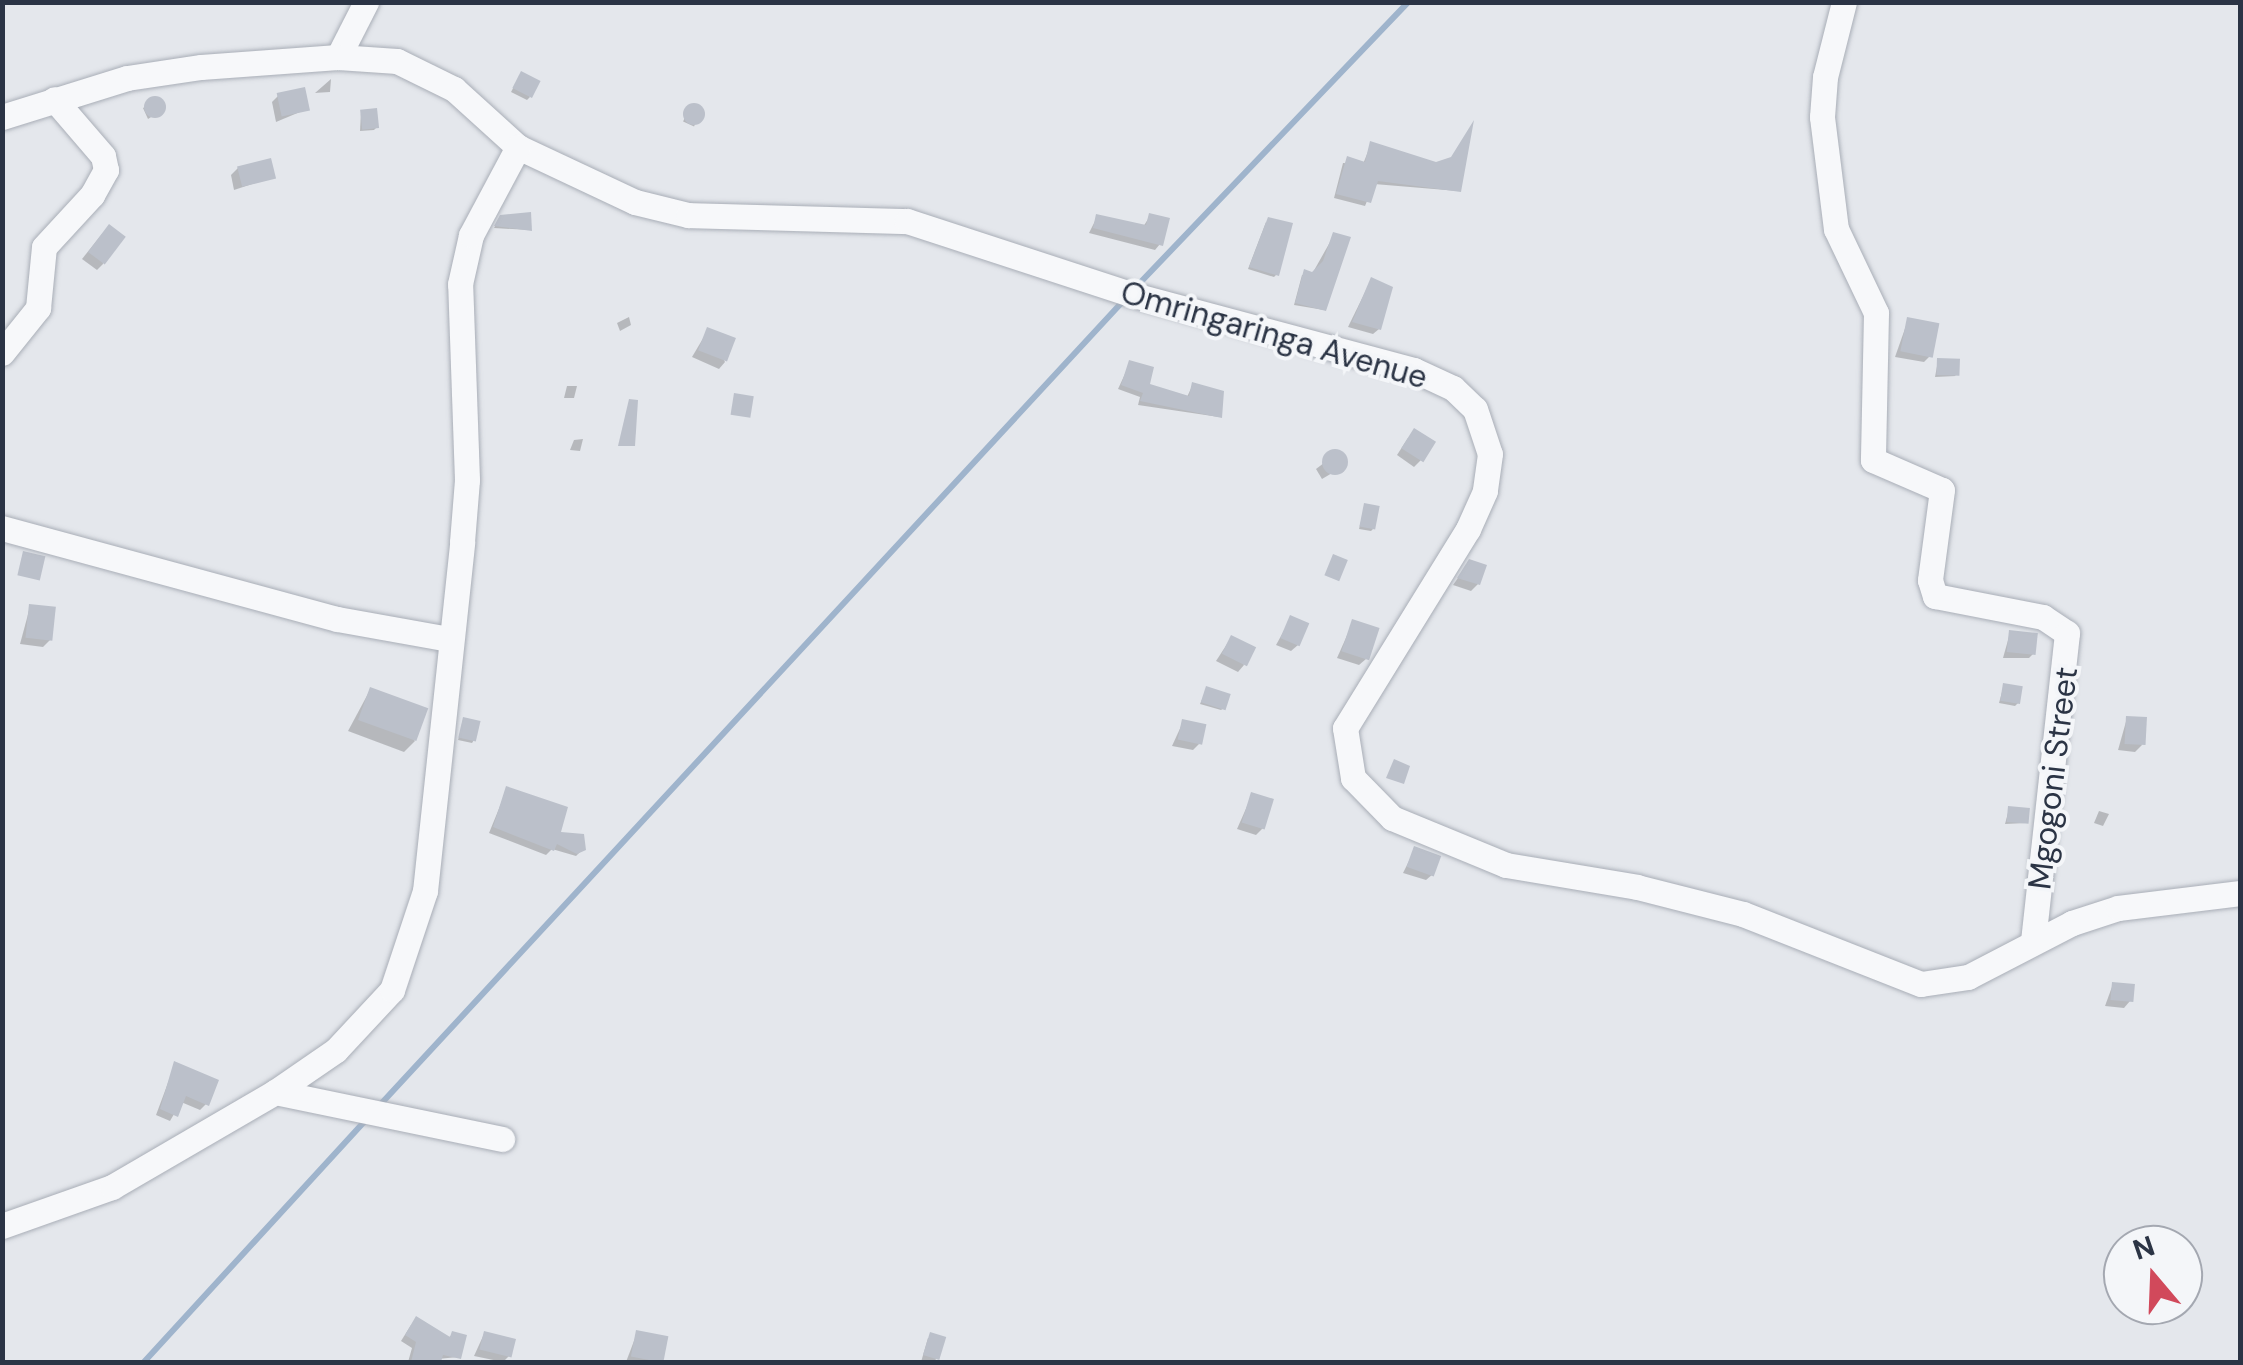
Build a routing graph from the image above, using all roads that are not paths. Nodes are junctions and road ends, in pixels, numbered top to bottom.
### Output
1 (366, 2) edge
2 (1844, 2) edge
3 (338, 56) junction
4 (54, 99) junction
5 (2, 117) edge
6 (518, 147) junction
7 (2, 353) edge
8 (2, 528) edge
9 (448, 639) junction
10 (2240, 893) edge
11 (2033, 941) junction
12 (275, 1092) junction
13 (502, 1139) dead end
14 (2, 1226) edge

1 - 3 street
2 - 11 street, Mgogoni Street
3 - 4 street, Omringaringa Avenue
3 - 6 street, Omringaringa Avenue
4 - 5 street, Omringaringa Avenue
4 - 7 street
6 - 9 street
6 - 11 street, Omringaringa Avenue
8 - 9 street
9 - 12 street
10 - 11 street, Omringaringa Avenue
12 - 13 street
12 - 14 street

